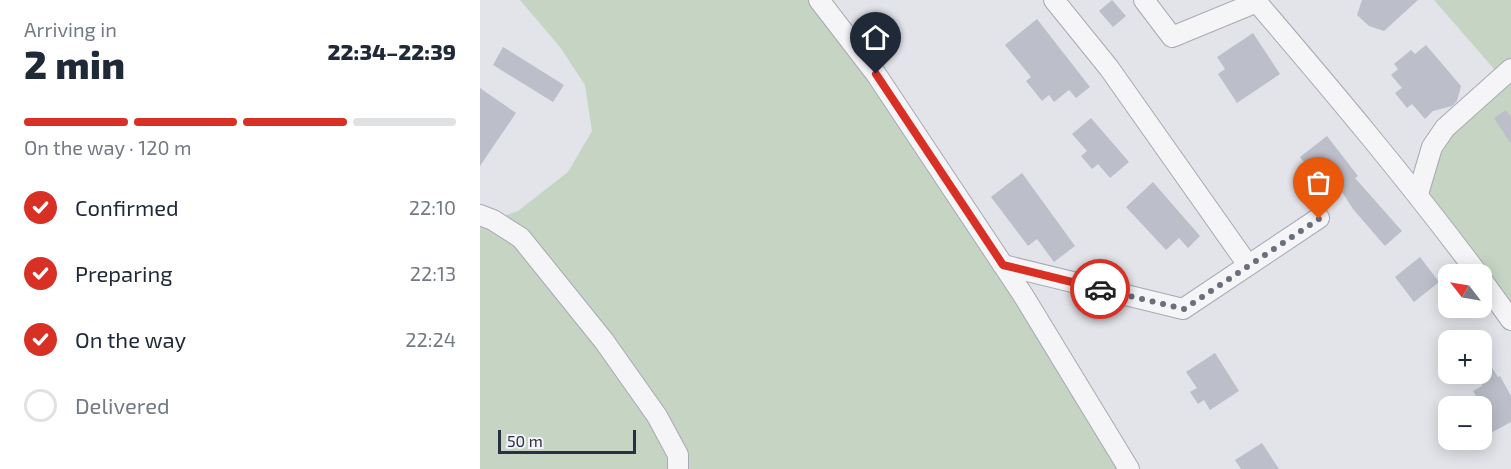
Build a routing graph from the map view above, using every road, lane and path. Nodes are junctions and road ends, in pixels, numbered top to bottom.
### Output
1 (819, 0) edge
2 (1054, 0) edge
3 (1144, 0) edge
4 (1256, 1) edge
5 (1511, 69) edge
6 (1418, 194) junction
7 (480, 214) edge
8 (1319, 219) dead end
9 (1470, 264) edge
10 (1003, 265) junction
11 (1248, 265) junction
12 (1492, 294) edge
13 (1511, 320) edge
14 (678, 469) edge
15 (1129, 469) edge

1 - 10 street
2 - 11 street
3 - 4 street
4 - 6 street
5 - 6 street
6 - 9 street
7 - 14 street
8 - 11 street
10 - 11 street
10 - 15 street
12 - 13 street

